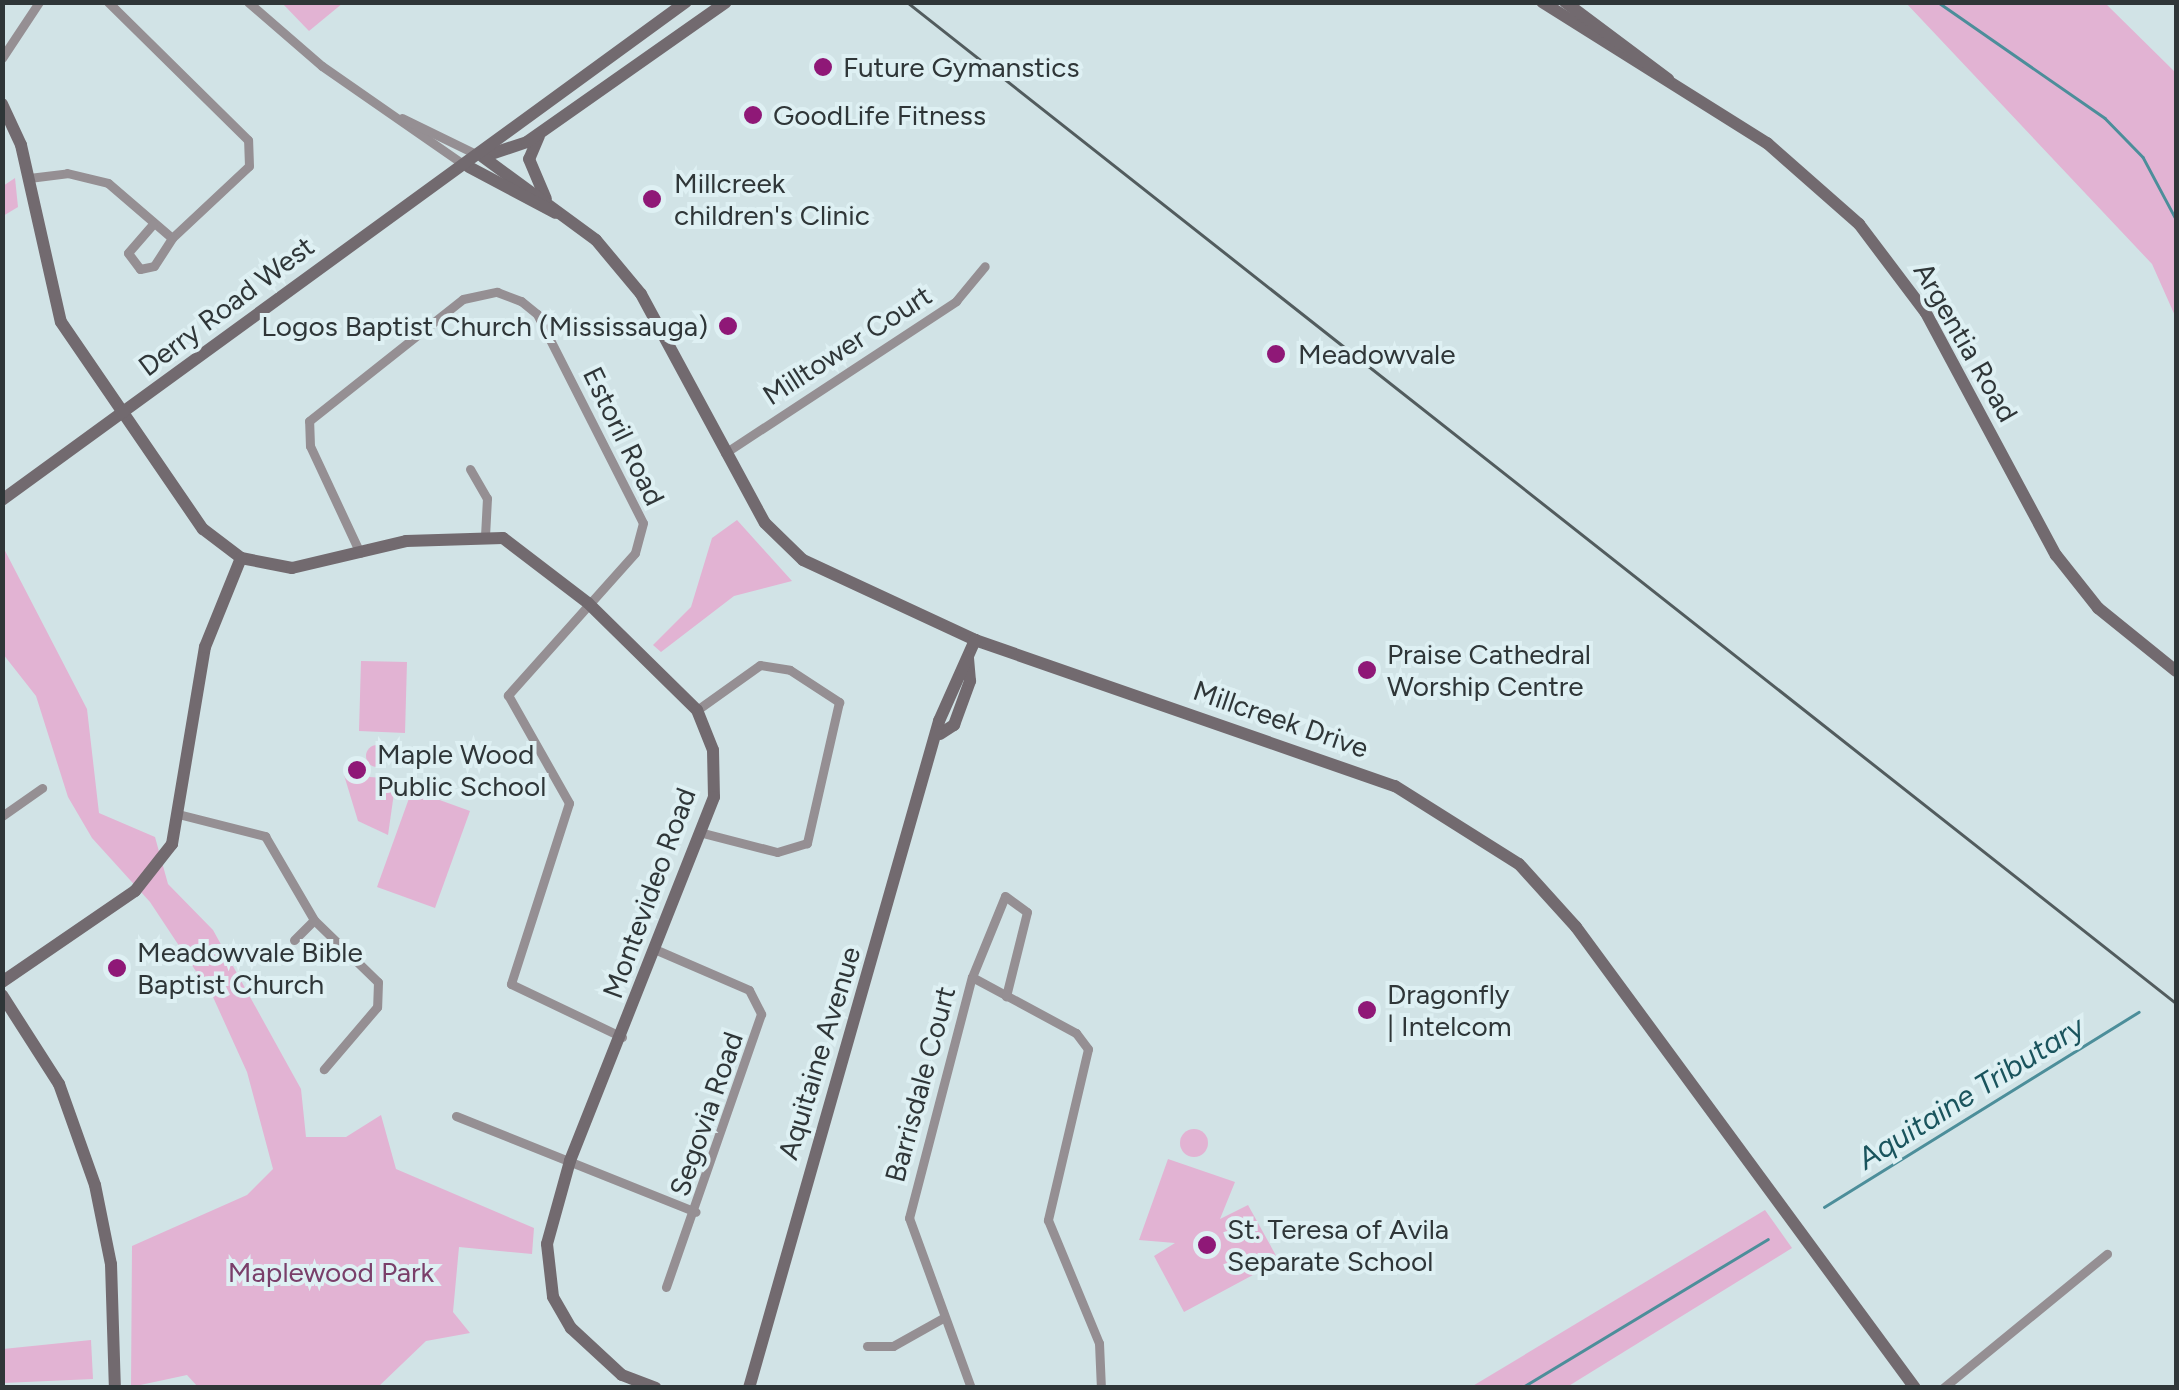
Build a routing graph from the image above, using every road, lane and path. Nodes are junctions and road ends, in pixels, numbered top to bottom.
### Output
1 (39, 2) edge
2 (108, 2) edge
3 (248, 2) edge
4 (686, 2) edge
5 (726, 2) edge
6 (1542, 2) edge
7 (1568, 7) edge
8 (2, 58) edge
9 (2, 104) edge
10 (400, 118) junction
11 (540, 134) junction
12 (483, 157) junction
13 (469, 168) junction
14 (29, 178) junction
15 (546, 201) junction
16 (558, 214) junction
17 (153, 224) junction
18 (172, 238) junction
19 (985, 266) dead end
20 (124, 413) junction
21 (725, 453) junction
22 (470, 469) dead end
23 (2, 500) edge
24 (485, 532) junction
25 (360, 553) junction
26 (241, 558) junction
27 (588, 602) junction
28 (974, 640) junction
29 (2176, 671) edge
30 (698, 710) junction
31 (42, 788) dead end
32 (182, 815) junction
33 (2, 816) edge
34 (703, 832) junction
35 (314, 920) junction
36 (294, 940) dead end
37 (659, 950) junction
38 (972, 977) junction
39 (2, 982) edge
40 (2, 994) edge
41 (1006, 996) junction
42 (622, 1038) junction
43 (324, 1069) dead end
44 (456, 1116) dead end
45 (570, 1161) junction
46 (696, 1212) junction
47 (2107, 1254) dead end
48 (666, 1288) dead end
49 (944, 1318) junction
50 (868, 1346) dead end
51 (115, 1388) edge
52 (656, 1388) edge
53 (749, 1388) edge
54 (971, 1388) edge
55 (1102, 1388) edge
56 (1914, 1388) edge
57 (1944, 1388) edge

1 - 8 street
2 - 18 street
3 - 10 street, Millcreek Drive
4 - 12 street, Derry Road West
5 - 11 street, Derry Road West
6 - 7 street, Argentia Road
7 - 29 street, Argentia Road
9 - 14 street
10 - 12 street, Millcreek Drive
10 - 13 street, Millcreek Drive
11 - 12 street, Derry Road West
11 - 15 street
12 - 13 street, Derry Road West
12 - 15 street, Millcreek Drive
13 - 16 street, Millcreek Drive
13 - 20 street, Derry Road West
14 - 17 street
14 - 20 street
15 - 16 street, Millcreek Drive
16 - 21 street, Millcreek Drive
17 - 18 street
17 - 18 street
19 - 21 street, Milltower Court
20 - 23 street, Derry Road West
20 - 26 street
21 - 28 street, Millcreek Drive
22 - 24 street
24 - 25 street
24 - 27 street
25 - 26 street
25 - 27 street, Estoril Road
26 - 32 street
27 - 30 street
27 - 42 street, Estoril Road
28 - 53 street, Aquitaine Avenue
28 - 56 street, Millcreek Drive
30 - 34 street, Montevideo Road
30 - 34 street
31 - 33 street
32 - 35 street
32 - 39 street
34 - 37 street, Montevideo Road
35 - 36 street
35 - 43 street
37 - 42 street, Montevideo Road
37 - 46 street, Segovia Road
38 - 41 street
38 - 41 street, Barrisdale Court
38 - 49 street, Barrisdale Court
40 - 51 street
41 - 55 street
42 - 45 street, Montevideo Road
44 - 45 street
45 - 46 street
45 - 52 street, Montevideo Road
46 - 48 street, Segovia Road
47 - 57 street
49 - 50 street
49 - 54 street, Barrisdale Court

